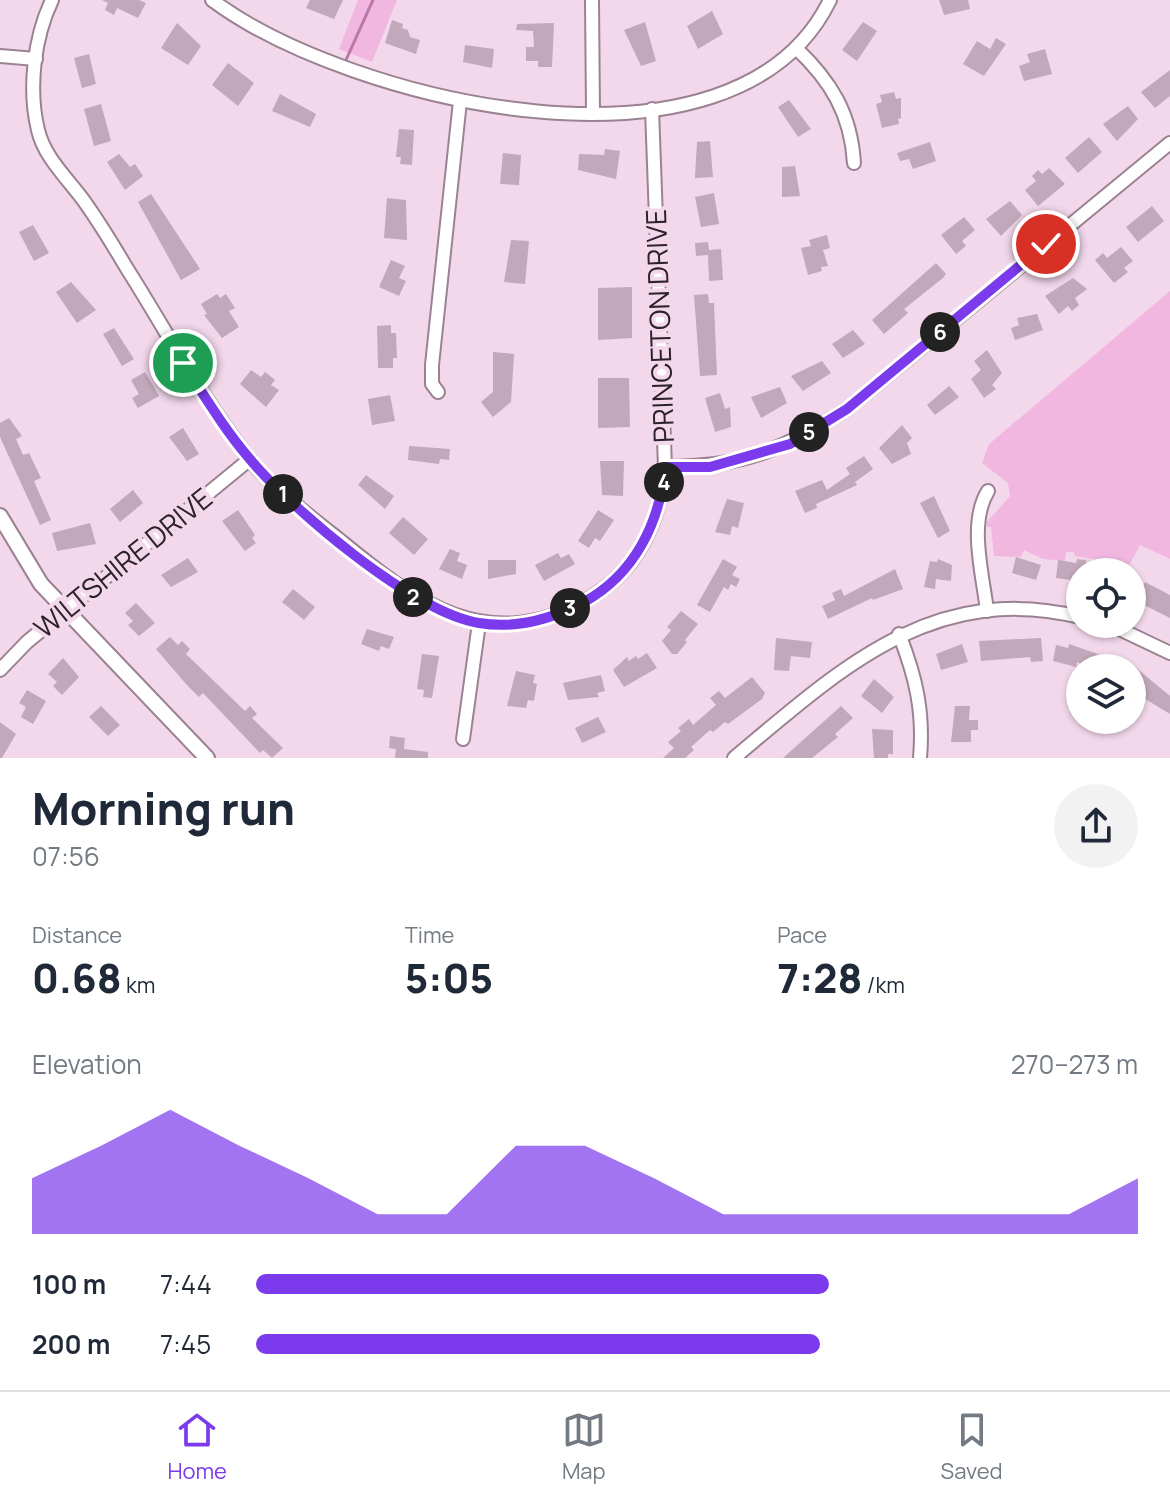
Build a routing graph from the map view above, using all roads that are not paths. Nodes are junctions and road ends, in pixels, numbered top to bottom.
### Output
1 (52, 0) edge
2 (212, 0) edge
3 (592, 0) edge
4 (830, 0) edge
5 (796, 48) junction
6 (0, 56) edge
7 (36, 59) junction
8 (460, 101) junction
9 (652, 109) junction
10 (593, 112) junction
11 (1170, 143) edge
12 (854, 163) dead end
13 (438, 392) dead end
14 (250, 459) junction
15 (665, 467) junction
16 (988, 491) dead end
17 (0, 516) edge
18 (987, 611) junction
19 (66, 612) junction
20 (1066, 615) edge
21 (479, 623) junction
22 (899, 634) junction
23 (1138, 638) edge
24 (1170, 653) edge
25 (0, 670) edge
26 (463, 739) dead end
27 (207, 758) edge
28 (734, 758) edge
29 (920, 758) edge

1 - 7 street, PRINCETON DRIVE
2 - 8 street
3 - 10 street
4 - 5 street
5 - 9 street
5 - 12 street
6 - 7 street
7 - 14 street, PRINCETON DRIVE
8 - 10 street
8 - 13 street
9 - 10 street
9 - 15 street, PRINCETON DRIVE
11 - 15 street
14 - 19 street, WILTSHIRE DRIVE
14 - 21 street, PRINCETON DRIVE
15 - 21 street, PRINCETON DRIVE
16 - 18 street
17 - 19 street
18 - 20 street
18 - 22 street
19 - 25 street, WILTSHIRE DRIVE
19 - 27 street
21 - 26 street
22 - 28 street
22 - 29 street
23 - 24 street

